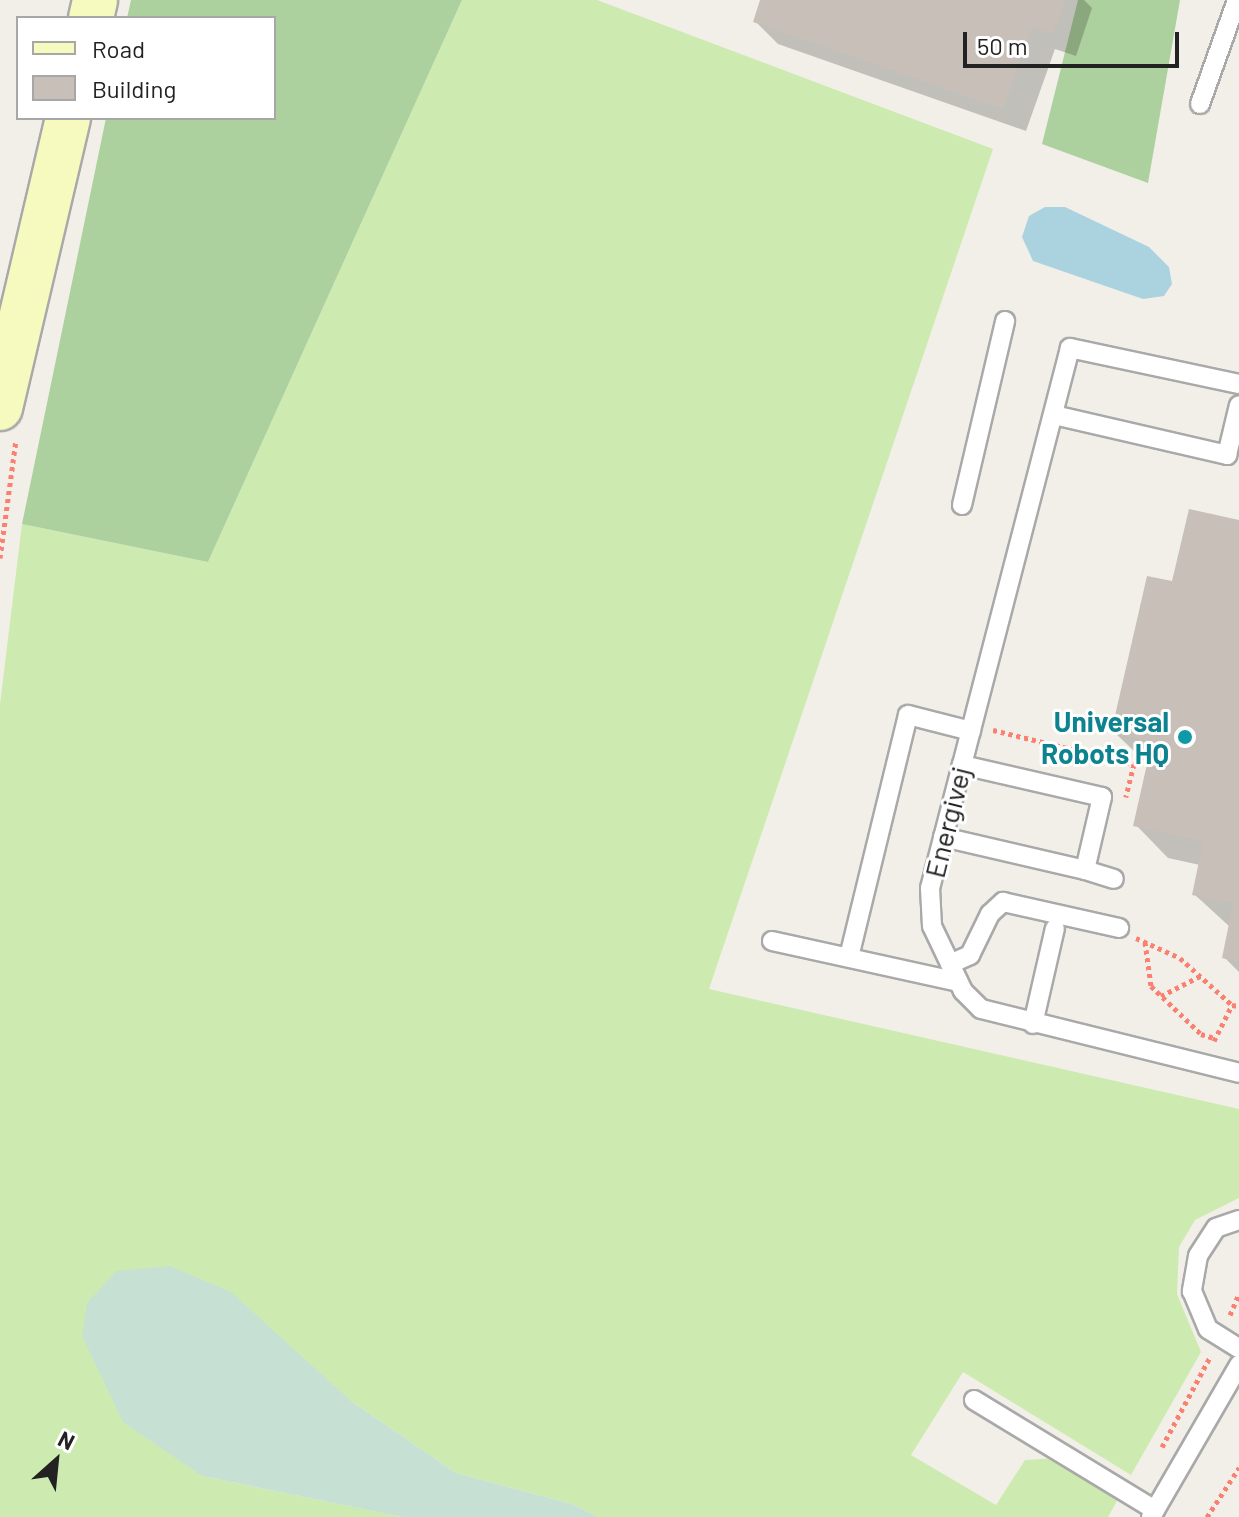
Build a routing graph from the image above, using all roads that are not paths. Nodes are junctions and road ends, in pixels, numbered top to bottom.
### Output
1 (1237, 0) edge
2 (1200, 104) dead end
3 (68, 120) edge
4 (1005, 321) dead end
5 (1239, 384) edge
6 (1239, 405) edge
7 (0, 408) edge
8 (1054, 415) junction
9 (1236, 432) edge
10 (962, 505) dead end
11 (971, 731) junction
12 (962, 765) junction
13 (943, 837) junction
14 (1085, 870) junction
15 (1114, 879) dead end
16 (1055, 928) dead end
17 (1119, 928) dead end
18 (772, 941) dead end
19 (849, 957) junction
20 (950, 964) junction
21 (959, 982) junction
22 (1033, 1024) junction
23 (1239, 1073) edge
24 (1239, 1220) edge
25 (1239, 1348) edge
26 (1239, 1365) edge
27 (974, 1400) dead end
28 (1153, 1514) edge

1 - 2 lane
3 - 7 street
4 - 10 lane
5 - 8 lane, Energivej
6 - 9 lane
8 - 9 lane
8 - 11 lane, Energivej
11 - 12 lane, Energivej
11 - 19 lane
12 - 13 lane, Energivej
12 - 14 lane
13 - 14 lane
13 - 20 lane, Energivej
14 - 15 lane
16 - 22 lane
17 - 20 lane
18 - 19 lane
19 - 21 lane
20 - 21 lane, Energivej
21 - 22 lane, Energivej
22 - 23 lane, Energivej
24 - 25 lane
26 - 28 lane
27 - 28 lane

